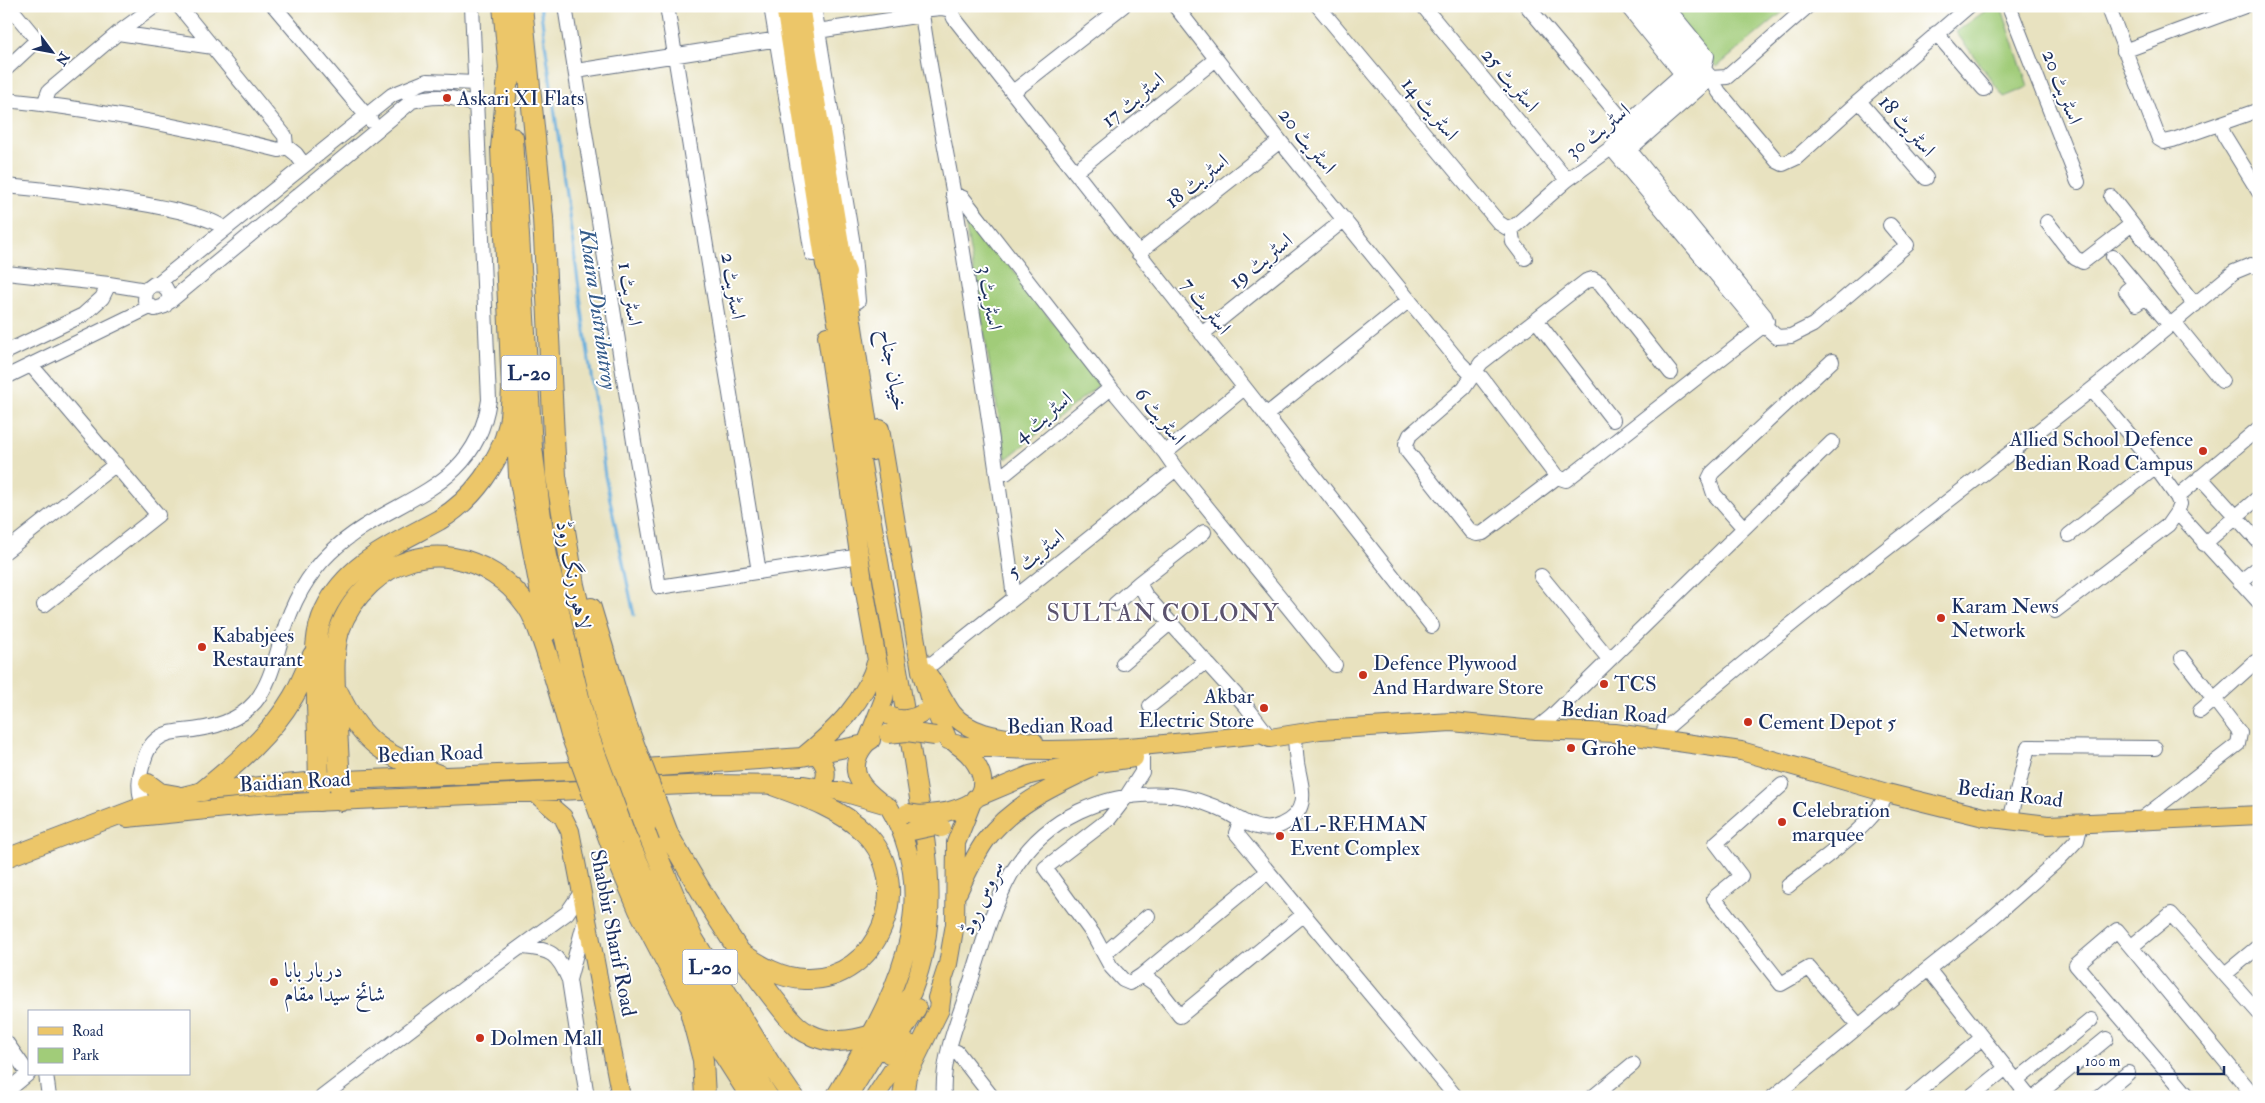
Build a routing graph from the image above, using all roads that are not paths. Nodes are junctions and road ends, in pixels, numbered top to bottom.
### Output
1 (155, 6) edge
2 (179, 6) edge
3 (274, 6) edge
4 (472, 6) edge
5 (503, 6) edge
6 (522, 6) edge
7 (565, 6) edge
8 (667, 6) edge
9 (771, 6) edge
10 (785, 6) edge
11 (800, 6) edge
12 (814, 6) edge
13 (1123, 6) edge
14 (1175, 6) edge
15 (1318, 6) edge
16 (1423, 6) edge
17 (1527, 6) edge
18 (1626, 6) edge
19 (1640, 6) edge
20 (1653, 6) edge
21 (1666, 6) edge
22 (1808, 6) edge
23 (1969, 6) edge
24 (2009, 6) edge
25 (2108, 6) edge
26 (2245, 6) edge
27 (952, 8) edge
28 (16, 9) edge
29 (921, 10) edge
30 (118, 32) junction
31 (1936, 33) junction
32 (797, 35) junction
33 (212, 47) junction
34 (2124, 52) junction
35 (675, 55) junction
36 (1216, 59) junction
37 (509, 66) junction
38 (6, 69) edge
39 (576, 71) junction
40 (1682, 74) junction
41 (1704, 77) junction
42 (476, 83) junction
43 (1984, 89) dead end
44 (1013, 92) junction
45 (6, 100) edge
46 (1858, 101) junction
47 (44, 104) junction
48 (477, 106) junction
49 (2259, 110) edge
50 (365, 114) junction
51 (1626, 124) junction
52 (2220, 124) junction
53 (377, 130) junction
54 (1280, 141) junction
55 (286, 146) junction
56 (1625, 150) junction
57 (304, 165) junction
58 (1650, 166) dead end
59 (1075, 172) junction
60 (1926, 178) dead end
61 (1567, 180) junction
62 (2078, 182) dead end
63 (6, 186) edge
64 (2259, 192) edge
65 (954, 194) junction
66 (2111, 197) dead end
67 (1345, 219) junction
68 (2047, 222) dead end
69 (2132, 224) junction
70 (1890, 225) dead end
71 (1514, 227) junction
72 (224, 230) junction
73 (825, 253) junction
74 (1138, 253) junction
75 (2113, 257) dead end
76 (1525, 258) dead end
77 (843, 262) junction
78 (2259, 267) edge
79 (6, 273) edge
80 (109, 284) junction
81 (150, 295) junction
82 (858, 301) junction
83 (1408, 301) junction
84 (169, 302) junction
85 (2195, 305) junction
86 (1536, 320) junction
87 (2172, 324) junction
88 (1764, 326) junction
89 (1202, 334) junction
90 (6, 352) edge
91 (1832, 361) dead end
92 (31, 365) junction
93 (6, 369) edge
94 (1671, 373) dead end
95 (1472, 374) junction
96 (6, 377) edge
97 (2222, 381) dead end
98 (1111, 388) junction
99 (1244, 388) junction
100 (512, 390) junction
101 (2092, 390) junction
102 (1266, 415) junction
103 (1613, 420) dead end
104 (2259, 428) edge
105 (1832, 442) dead end
106 (1165, 453) junction
107 (116, 464) junction
108 (2156, 467) junction
109 (1176, 470) junction
110 (998, 473) junction
111 (1557, 477) junction
112 (2200, 477) junction
113 (2177, 496) junction
114 (2259, 497) edge
115 (2177, 512) junction
116 (2236, 517) junction
117 (1743, 527) junction
118 (1204, 532) dead end
119 (2069, 535) dead end
120 (2259, 542) edge
121 (2204, 544) junction
122 (6, 551) edge
123 (860, 556) junction
124 (2259, 567) edge
125 (759, 572) junction
126 (1541, 576) dead end
127 (2240, 582) junction
128 (1139, 583) junction
129 (1014, 597) junction
130 (2259, 602) edge
131 (1115, 604) dead end
132 (44, 605) dead end
133 (2055, 611) dead end
134 (1170, 623) junction
135 (1432, 626) dead end
136 (314, 653) junction
137 (1609, 658) junction
138 (2182, 658) dead end
139 (877, 660) junction
140 (1206, 661) junction
141 (2257, 662) edge
142 (1123, 663) dead end
143 (1336, 665) dead end
144 (921, 668) junction
145 (555, 677) junction
146 (335, 686) junction
147 (884, 699) junction
148 (2214, 699) junction
149 (1150, 706) dead end
150 (2200, 711) dead end
151 (616, 722) junction
152 (1535, 730) junction
153 (1295, 733) junction
154 (580, 735) junction
155 (1270, 738) junction
156 (1662, 738) junction
157 (947, 740) junction
158 (866, 743) junction
159 (2156, 748) dead end
160 (1049, 749) junction
161 (1020, 751) junction
162 (1142, 752) junction
163 (809, 755) junction
164 (1106, 762) junction
165 (142, 765) junction
166 (439, 775) junction
167 (340, 780) junction
168 (1018, 780) junction
169 (319, 781) junction
170 (148, 783) junction
171 (1782, 785) dead end
172 (775, 786) junction
173 (822, 787) junction
174 (534, 792) junction
175 (193, 793) junction
176 (1887, 793) junction
177 (1126, 797) junction
178 (973, 800) junction
179 (319, 802) junction
180 (341, 802) junction
181 (886, 805) junction
182 (151, 811) junction
183 (2259, 815) edge
184 (944, 820) junction
185 (1241, 820) junction
186 (2010, 820) junction
187 (2140, 821) junction
188 (2080, 824) junction
189 (619, 841) junction
190 (9, 852) edge
191 (1267, 872) junction
192 (957, 886) junction
193 (1788, 886) dead end
194 (582, 891) junction
195 (913, 896) junction
196 (1303, 915) junction
197 (586, 916) junction
198 (1148, 916) dead end
199 (2259, 946) edge
200 (522, 947) junction
201 (2131, 947) junction
202 (739, 952) junction
203 (1105, 953) junction
204 (1928, 968) junction
205 (2225, 974) junction
206 (1142, 975) junction
207 (569, 980) junction
208 (942, 985) junction
209 (686, 1000) junction
210 (2259, 1013) edge
211 (2092, 1020) dead end
212 (1859, 1026) junction
213 (872, 1035) junction
214 (1982, 1038) junction
215 (2106, 1039) dead end
216 (6, 1042) edge
217 (949, 1050) junction
218 (1634, 1064) dead end
219 (2006, 1068) junction
220 (28, 1073) edge
221 (2128, 1073) dead end
222 (46, 1076) edge
223 (906, 1076) junction
224 (2016, 1081) junction
225 (6, 1092) edge
226 (2029, 1096) edge
227 (49, 1097) edge
228 (322, 1097) edge
229 (588, 1097) edge
230 (621, 1097) edge
231 (705, 1097) edge
232 (751, 1097) edge
233 (768, 1097) edge
234 (793, 1097) edge
235 (835, 1097) edge
236 (848, 1097) edge
237 (863, 1097) edge
238 (876, 1097) edge
239 (896, 1097) edge
240 (903, 1097) edge
241 (911, 1097) edge
242 (944, 1097) edge
243 (992, 1097) edge
244 (1456, 1097) edge
245 (1592, 1097) edge
246 (1773, 1097) edge
247 (1911, 1097) edge
248 (1970, 1097) edge
249 (2099, 1097) edge
250 (2189, 1097) edge
251 (2256, 1097) edge

1 - 30 street
2 - 33 street
3 - 50 street
4 - 42 street
5 - 37 highway, لاہور رنگ روڈ / L-20
6 - 151 highway, لاہور رنگ روڈ / L-20
7 - 39 street, اسٹریٹ 1
8 - 35 street, اسٹریٹ 2
9 - 32 street
10 - 32 main road, خیبان جناح
11 - 32 main road, خیبان جناح
12 - 32 street
13 - 44 street
14 - 36 street, اسٹریٹ 20
15 - 71 street, اسٹریٹ 14
16 - 61 street, اسٹریٹ 25
17 - 51 street
18 - 40 street
19 - 41 street
20 - 41 street
21 - 41 street
22 - 41 street
23 - 31 street
24 - 62 street, اسٹریٹ 20
25 - 34 street
26 - 34 street
27 - 29 street
27 - 44 street, اسٹریٹ 7
28 - 38 street
29 - 32 street
29 - 65 street, اسٹریٹ 3
30 - 33 street
30 - 47 street
31 - 43 street
31 - 46 street
32 - 35 street
32 - 73 main road, خیبان جناح
32 - 77 main road, خیبان جناح
32 - 82 street
33 - 55 street
34 - 52 street
35 - 39 street
35 - 125 street, اسٹریٹ 2
36 - 54 street, اسٹریٹ 20
36 - 59 street, اسٹریٹ 17
37 - 100 highway
37 - 154 highway, لاہور رنگ روڈ / L-20
39 - 125 street, اسٹریٹ 1
40 - 41 street
40 - 51 street
41 - 46 street
41 - 56 street, اسٹریٹ 30
41 - 56 street
42 - 48 street
42 - 50 street
44 - 59 street, اسٹریٹ 7
45 - 47 street
46 - 60 street, اسٹریٹ 18
47 - 55 street
48 - 53 street
48 - 165 street
49 - 52 street
50 - 53 street
50 - 57 street
51 - 56 street
52 - 64 street
53 - 84 street
54 - 67 street, اسٹریٹ 20
54 - 74 street, اسٹریٹ 18
55 - 57 street
56 - 58 street
56 - 61 street, اسٹریٹ 30
56 - 88 street
57 - 72 street
59 - 74 street, اسٹریٹ 7
61 - 71 street, اسٹریٹ 30
63 - 72 street
65 - 98 street, اسٹریٹ 6
65 - 110 street, اسٹریٹ 3
66 - 69 street
67 - 83 street, اسٹریٹ 20
67 - 89 street, اسٹریٹ 19
68 - 69 street
69 - 85 street
70 - 88 street
71 - 76 street
72 - 81 street
73 - 123 main road, خیبان جناح
73 - 236 main road
74 - 89 street, اسٹریٹ 7
75 - 87 street
77 - 82 main road, خیبان جناح
77 - 237 main road
78 - 85 street
79 - 80 street
80 - 81 street
80 - 90 street
81 - 84 street
81 - 84 street
81 - 92 street
81 - 93 street
82 - 144 main road, خیبان جناح
83 - 95 street, اسٹریٹ 20
83 - 102 street
85 - 87 street
86 - 94 street
86 - 95 street
86 - 103 street
87 - 97 street
87 - 101 street
88 - 111 street
89 - 99 street, اسٹریٹ 7
91 - 117 street
92 - 96 street
92 - 107 street
95 - 111 street, اسٹریٹ 20
95 - 111 street
98 - 106 street, اسٹریٹ 6
98 - 110 street, اسٹریٹ 4
99 - 102 street, اسٹریٹ 7
99 - 106 street
100 - 136 highway
100 - 145 highway
101 - 108 street
101 - 156 street
102 - 135 street, اسٹریٹ 7
104 - 112 street
105 - 117 street
106 - 109 street, اسٹریٹ 6
107 - 122 street
107 - 132 street
108 - 113 street
108 - 119 street
109 - 129 street, اسٹریٹ 5
109 - 143 street, اسٹریٹ 6
110 - 129 street, اسٹریٹ 3
112 - 113 street
112 - 116 street
113 - 115 street
114 - 116 street
115 - 121 street
115 - 133 street
116 - 120 street
116 - 121 street
117 - 137 street
118 - 128 street
121 - 127 street
123 - 125 street
123 - 139 main road, خیبان جناح
124 - 127 street
126 - 137 street
127 - 130 street
128 - 131 street
128 - 134 street
129 - 144 street, اسٹریٹ 5
134 - 140 street
134 - 142 street
136 - 169 highway
136 - 175 highway
137 - 152 street
138 - 148 street
139 - 147 main road, خیبان جناح
139 - 163 main road
140 - 149 street
140 - 155 street
141 - 148 street
144 - 147 main road, bridge
144 - 157 main road, خیبان جناح
144 - 160 main road
145 - 146 highway
145 - 154 highway
146 - 166 highway
146 - 167 highway
147 - 158 main road, خیبان جناح
148 - 150 street
148 - 187 street
151 - 202 highway, bridge
151 - 234 highway, لاہور رنگ روڈ / L-20, bridge
152 - 153 main road, Bedian Road
152 - 156 main road, Bedian Road
153 - 155 main road, Bedian Road
153 - 185 street, سروس روڈ
154 - 189 highway, لاہور رنگ روڈ / L-20, bridge
155 - 162 main road, Bedian Road
156 - 176 main road, Bedian Road
157 - 158 main road, bridge
157 - 161 main road, Bedian Road
157 - 178 main road
158 - 163 main road, Bedian Road
158 - 181 main road
159 - 186 street
160 - 161 main road, Bedian Road
160 - 162 main road, Bedian Road
161 - 168 main road
162 - 164 main road
162 - 177 street
163 - 166 main road, Bedian Road
163 - 173 main road
164 - 168 main road
164 - 192 main road
165 - 170 street
165 - 182 street
166 - 167 main road, Bedian Road
167 - 169 main road, Bedian Road
167 - 180 highway
168 - 178 main road
169 - 175 main road, Bedian Road
169 - 179 highway
170 - 175 main road
170 - 182 street
171 - 212 street
172 - 173 main road
172 - 174 main road, Baidian Road
172 - 202 highway
173 - 181 main road
174 - 180 main road, Baidian Road
174 - 194 main road, Shabbir Sharif Road
175 - 182 main road, Bedian Road
176 - 186 main road, Bedian Road
176 - 193 street
177 - 185 street, سروس روڈ
177 - 203 street
177 - 217 street, سروس روڈ
178 - 184 main road
178 - 192 main road
179 - 180 main road, Baidian Road
179 - 182 main road, Baidian Road
181 - 184 main road, bridge
181 - 195 main road
182 - 190 main road, Bedian Road
183 - 187 main road, Bedian Road
184 - 192 main road
184 - 195 main road, bridge
185 - 191 street
186 - 188 main road, Bedian Road
187 - 188 main road, Bedian Road
188 - 204 street
189 - 209 highway
189 - 233 highway, لاہور رنگ روڈ / L-20
191 - 196 street
191 - 206 street
192 - 208 main road
194 - 197 main road, Shabbir Sharif Road
194 - 200 street
195 - 213 main road
196 - 206 street
196 - 244 street
197 - 207 street
197 - 230 main road, Shabbir Sharif Road
198 - 203 street
199 - 205 street
200 - 207 street
200 - 228 street
201 - 205 street
201 - 250 street
201 - 251 street
202 - 213 highway
203 - 206 street
204 - 212 street
204 - 214 street
205 - 210 street
207 - 229 street
208 - 223 highway
208 - 238 main road
209 - 231 highway
209 - 232 highway
211 - 224 street
212 - 246 street
213 - 235 main road
214 - 219 street
214 - 247 street
215 - 226 street
216 - 220 street
217 - 242 street, سروس روڈ
217 - 243 street
218 - 245 street
219 - 224 street
219 - 248 street
220 - 225 street
221 - 249 street
222 - 227 street
223 - 239 highway
223 - 240 highway
223 - 241 highway
224 - 226 street

